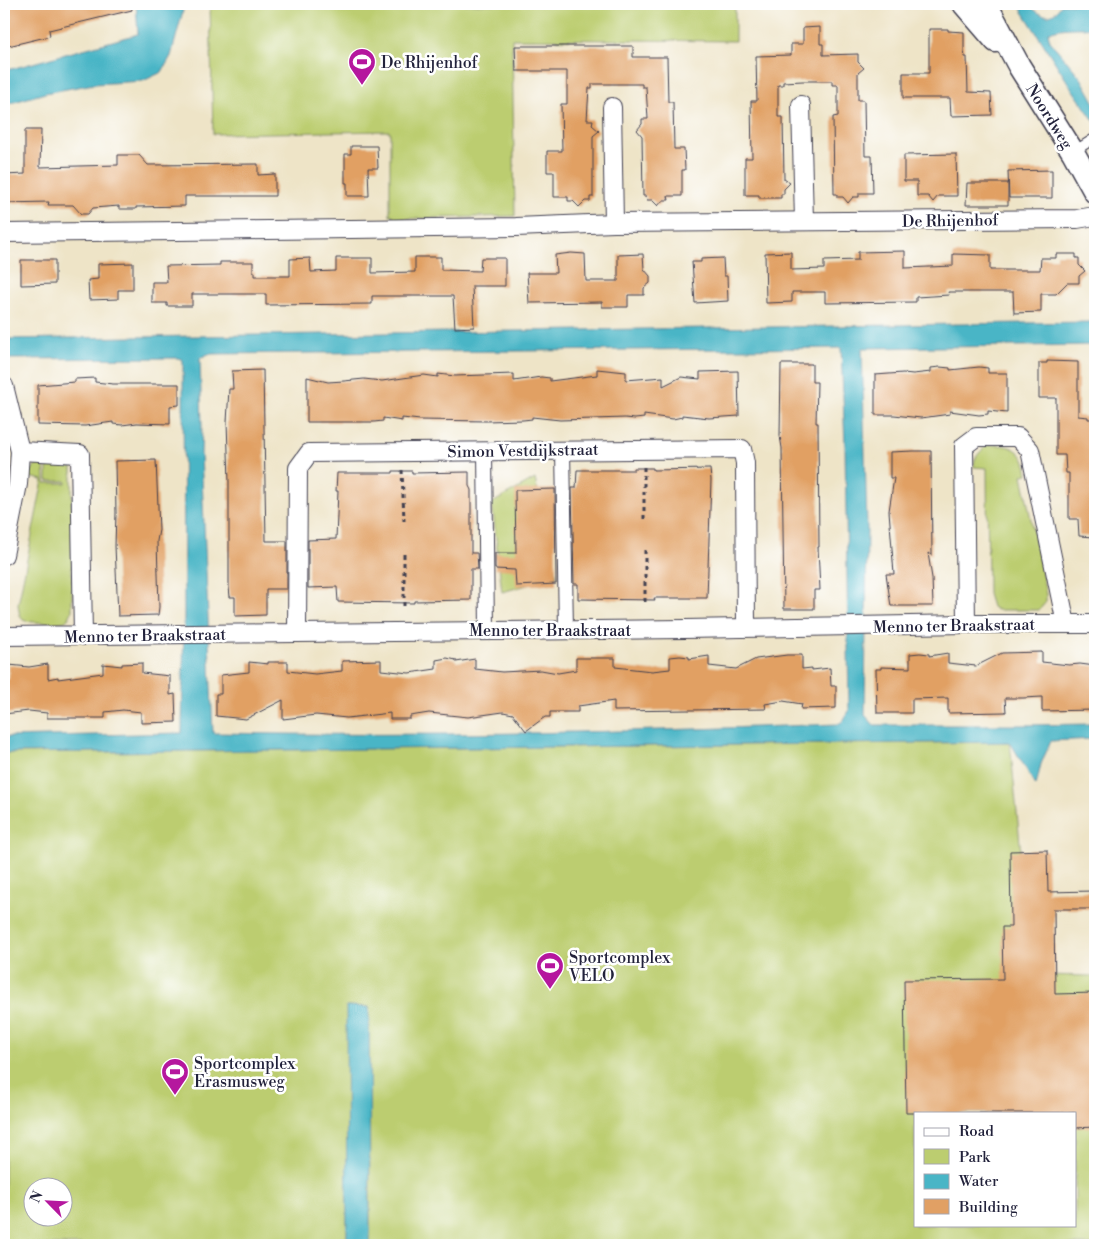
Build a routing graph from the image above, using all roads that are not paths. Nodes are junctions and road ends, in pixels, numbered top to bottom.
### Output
1 (977, 8) edge
2 (801, 106) dead end
3 (612, 107) dead end
4 (1095, 138) edge
5 (1073, 152) junction
6 (1095, 192) edge
7 (1095, 216) edge
8 (804, 221) junction
9 (614, 223) junction
10 (4, 233) edge
11 (4, 386) edge
12 (484, 450) junction
13 (563, 450) junction
14 (20, 451) junction
15 (4, 555) edge
16 (966, 624) junction
17 (1066, 624) junction
18 (1095, 624) edge
19 (746, 628) junction
20 (566, 630) junction
21 (487, 631) junction
22 (297, 633) junction
23 (4, 636) edge
24 (83, 636) junction

1 - 5 street, Noordweg
2 - 8 street
3 - 9 street
4 - 5 lane
5 - 6 street, Noordweg
7 - 8 street, De Rhijenhof
8 - 9 street, De Rhijenhof
9 - 10 street, De Rhijenhof
11 - 14 street
12 - 13 street, Simon Vestdijkstraat
12 - 21 street
12 - 22 street, Simon Vestdijkstraat
13 - 19 street, Simon Vestdijkstraat
13 - 20 street
14 - 15 street
14 - 24 street
16 - 17 street, Menno ter Braakstraat
16 - 17 street
16 - 19 street, Menno ter Braakstraat
17 - 18 street, Menno ter Braakstraat
19 - 20 street, Menno ter Braakstraat
20 - 21 street, Menno ter Braakstraat
21 - 22 street, Menno ter Braakstraat
22 - 24 street, Menno ter Braakstraat
23 - 24 street, Menno ter Braakstraat

